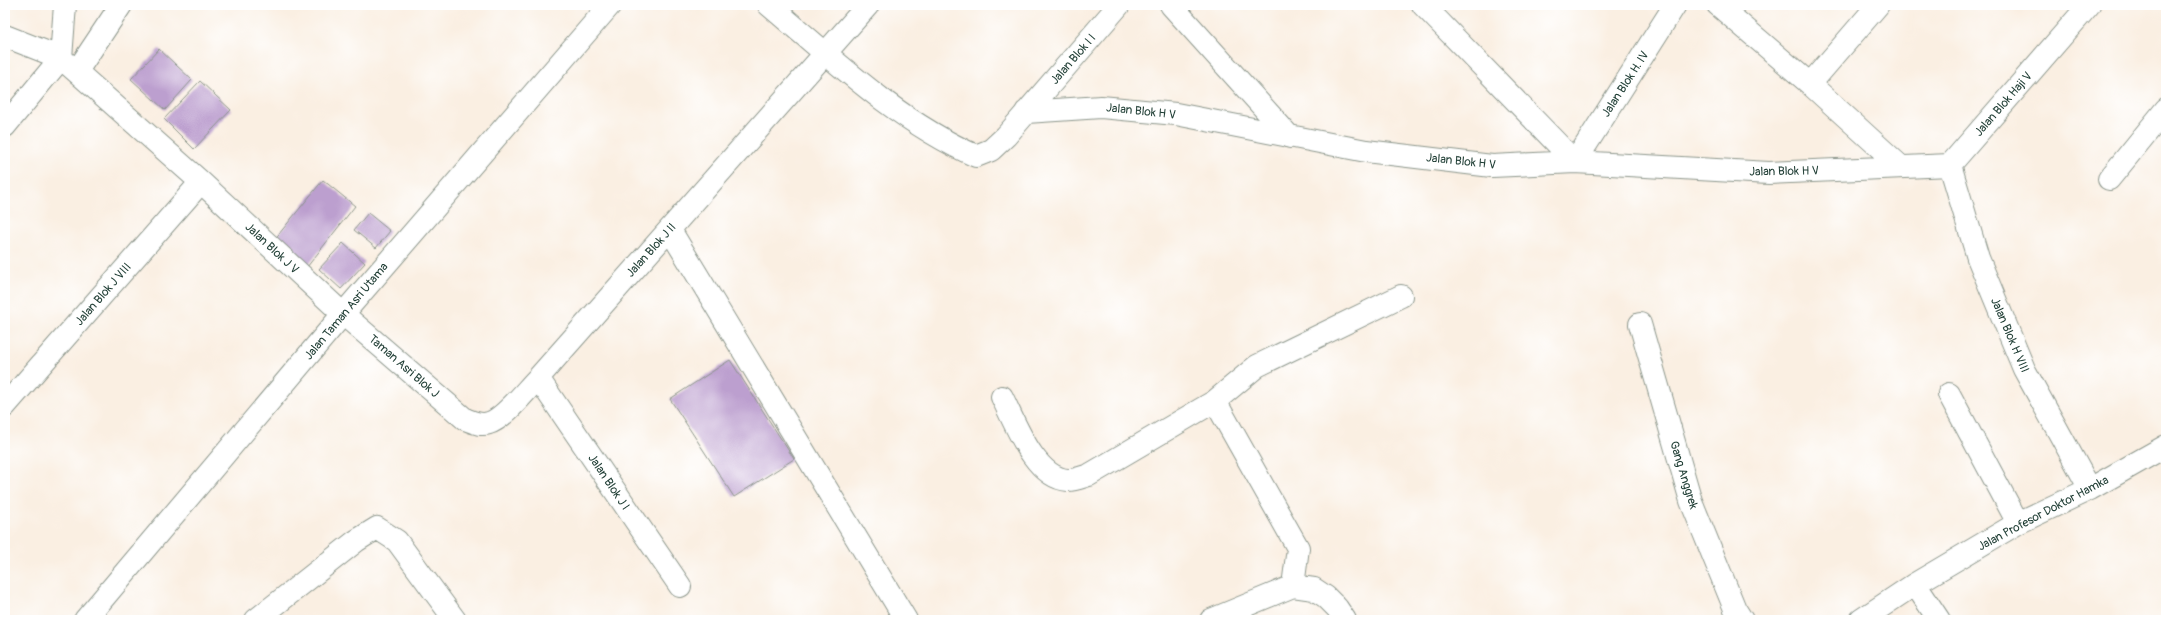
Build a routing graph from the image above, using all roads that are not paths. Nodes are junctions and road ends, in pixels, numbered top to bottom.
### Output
1 (65, 5) edge
2 (121, 5) edge
3 (610, 5) edge
4 (769, 5) edge
5 (868, 5) edge
6 (1120, 5) edge
7 (1171, 5) edge
8 (1423, 5) edge
9 (1675, 5) edge
10 (1718, 5) edge
11 (1878, 5) edge
12 (2089, 5) edge
13 (5, 36) edge
14 (826, 52) junction
15 (69, 65) junction
16 (1810, 84) junction
17 (2166, 109) edge
18 (1026, 112) junction
19 (5, 126) edge
20 (1290, 137) junction
21 (1575, 162) junction
22 (1900, 166) junction
23 (1951, 168) junction
24 (2109, 179) dead end
25 (201, 182) junction
26 (670, 230) junction
27 (1401, 296) dead end
28 (344, 314) junction
29 (1640, 324) dead end
30 (538, 378) junction
31 (1949, 394) dead end
32 (1002, 397) dead end
33 (1215, 401) junction
34 (5, 406) edge
35 (465, 419) joint
36 (2166, 446) edge
37 (2090, 490) junction
38 (2018, 523) junction
39 (1915, 584) junction
40 (680, 586) dead end
41 (1293, 586) junction
42 (85, 620) edge
43 (256, 620) edge
44 (455, 620) edge
45 (906, 620) edge
46 (1211, 620) edge
47 (1344, 620) edge
48 (1742, 620) edge
49 (1861, 620) edge
50 (1939, 620) edge

1 - 15 street
2 - 15 street
3 - 28 street, Jalan Taman Asri Utama
4 - 14 street, Jalan Blok I I
5 - 14 street, Jalan Blok J II
6 - 18 street, Jalan Blok I I
7 - 20 street
8 - 21 street
9 - 21 street, Jalan Blok H. IV
10 - 16 street
11 - 16 street
12 - 23 street, Jalan Blok Haji V
13 - 15 street
14 - 18 street, Jalan Blok I I
14 - 26 street, Jalan Blok J II
15 - 19 street
15 - 25 street, Jalan Blok J V
16 - 22 street
17 - 24 street
18 - 20 street, Jalan Blok H V
20 - 21 street, Jalan Blok H V
21 - 22 street, Jalan Blok H V
22 - 23 street
23 - 37 street, Jalan Blok H VIII
25 - 28 street, Jalan Blok J V
25 - 34 street, Jalan Blok J VIII
26 - 30 street, Jalan Blok J II
26 - 45 street
27 - 33 street
28 - 35 street, Taman Asri Blok J
28 - 42 street, Jalan Taman Asri Utama
29 - 48 street, Gang Anggrek
30 - 35 street, Jalan Blok J II
30 - 40 street, Jalan Blok J I
31 - 38 street
32 - 33 street
33 - 41 street
36 - 37 street, Jalan Profesor Doktor Hamka
37 - 38 street, Jalan Profesor Doktor Hamka
38 - 39 street, Jalan Profesor Doktor Hamka
39 - 49 street, Jalan Profesor Doktor Hamka
39 - 50 street
41 - 46 street
41 - 47 street
43 - 44 street

